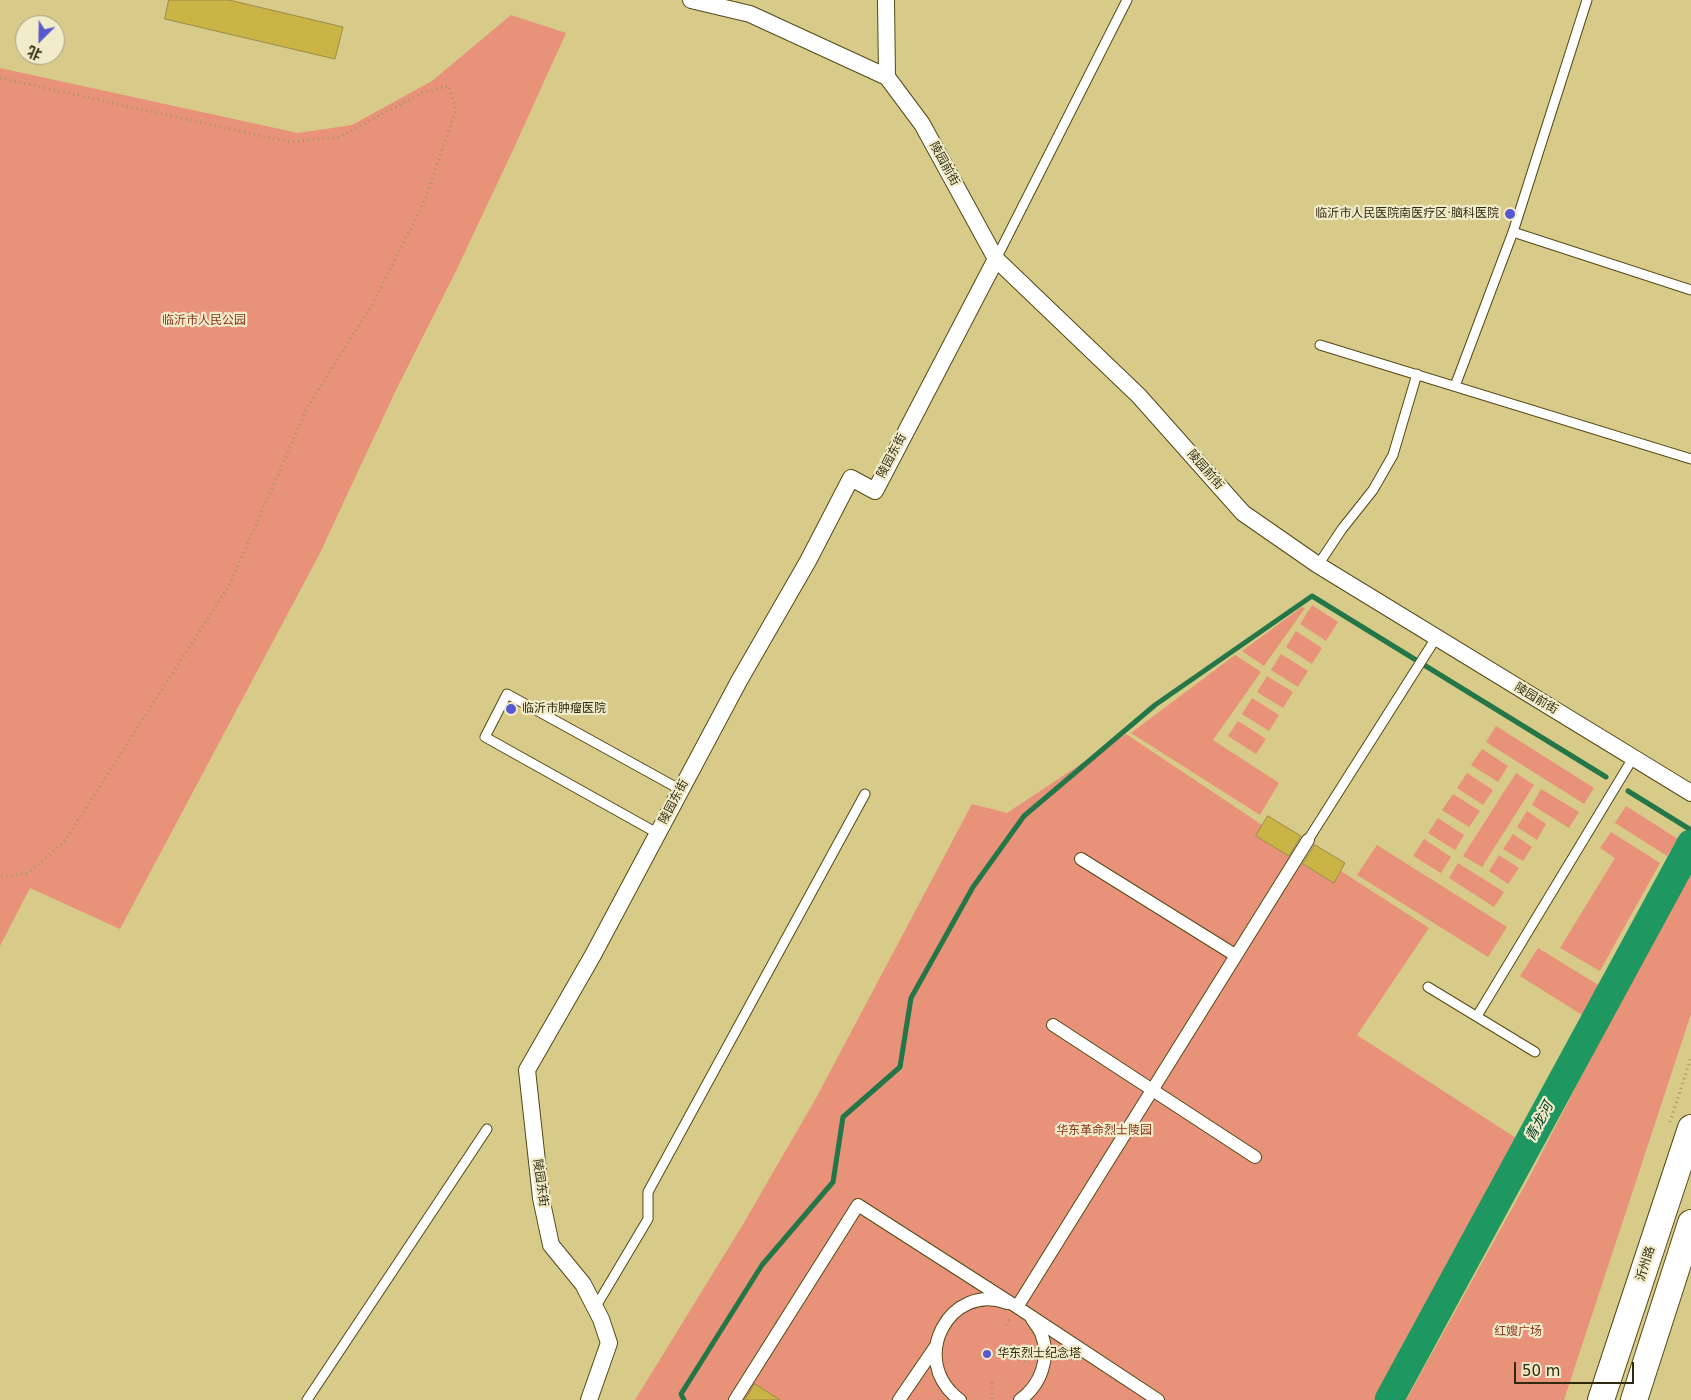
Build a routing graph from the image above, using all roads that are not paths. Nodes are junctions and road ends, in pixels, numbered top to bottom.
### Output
1 (691, 0) edge
2 (886, 0) edge
3 (1127, 0) edge
4 (1588, 0) edge
5 (887, 76) junction
6 (1513, 232) junction
7 (996, 259) junction
8 (1691, 290) edge
9 (1320, 345) dead end
10 (1417, 374) junction
11 (1455, 386) junction
12 (1691, 458) edge
13 (1318, 566) junction
14 (1436, 638) junction
15 (1633, 758) junction
16 (681, 790) junction
17 (1691, 793) edge
18 (865, 794) dead end
19 (657, 833) junction
20 (1308, 840) joint
21 (1081, 859) dead end
22 (1235, 955) junction
23 (1428, 987) dead end
24 (1477, 1016) junction
25 (1053, 1025) dead end
26 (1535, 1052) dead end
27 (1151, 1090) junction
28 (1691, 1128) edge
29 (487, 1129) dead end
30 (1255, 1157) dead end
31 (1691, 1223) edge
32 (1017, 1307) junction
33 (595, 1308) junction
34 (936, 1346) junction
35 (307, 1400) edge
36 (589, 1400) edge
37 (735, 1400) edge
38 (899, 1400) edge
39 (960, 1400) edge
40 (1020, 1400) edge
41 (1158, 1400) edge
42 (1601, 1400) edge
43 (1634, 1400) edge

1 - 5 street
2 - 5 street
3 - 7 lane
4 - 6 lane
5 - 7 street, 陵园前街
6 - 8 lane
6 - 11 lane
7 - 13 street, 陵园前街
7 - 16 street, 陵园东街
9 - 10 lane
10 - 11 lane
10 - 13 lane
11 - 12 lane
13 - 14 street, 陵园前街
14 - 15 street, 陵园前街
14 - 20 lane
15 - 17 street, 陵园前街
15 - 24 lane
16 - 19 street, 陵园东街
16 - 19 lane
18 - 33 lane
19 - 33 street, 陵园东街
20 - 22 street
21 - 22 street
22 - 27 street
23 - 24 lane
24 - 26 lane
25 - 27 street
27 - 30 street
27 - 32 street
28 - 42 main road, 沂州路
29 - 35 lane
31 - 43 main road
32 - 34 street
32 - 37 street
32 - 40 street
32 - 41 street
33 - 36 street, 陵园东街
34 - 38 street
34 - 39 street

